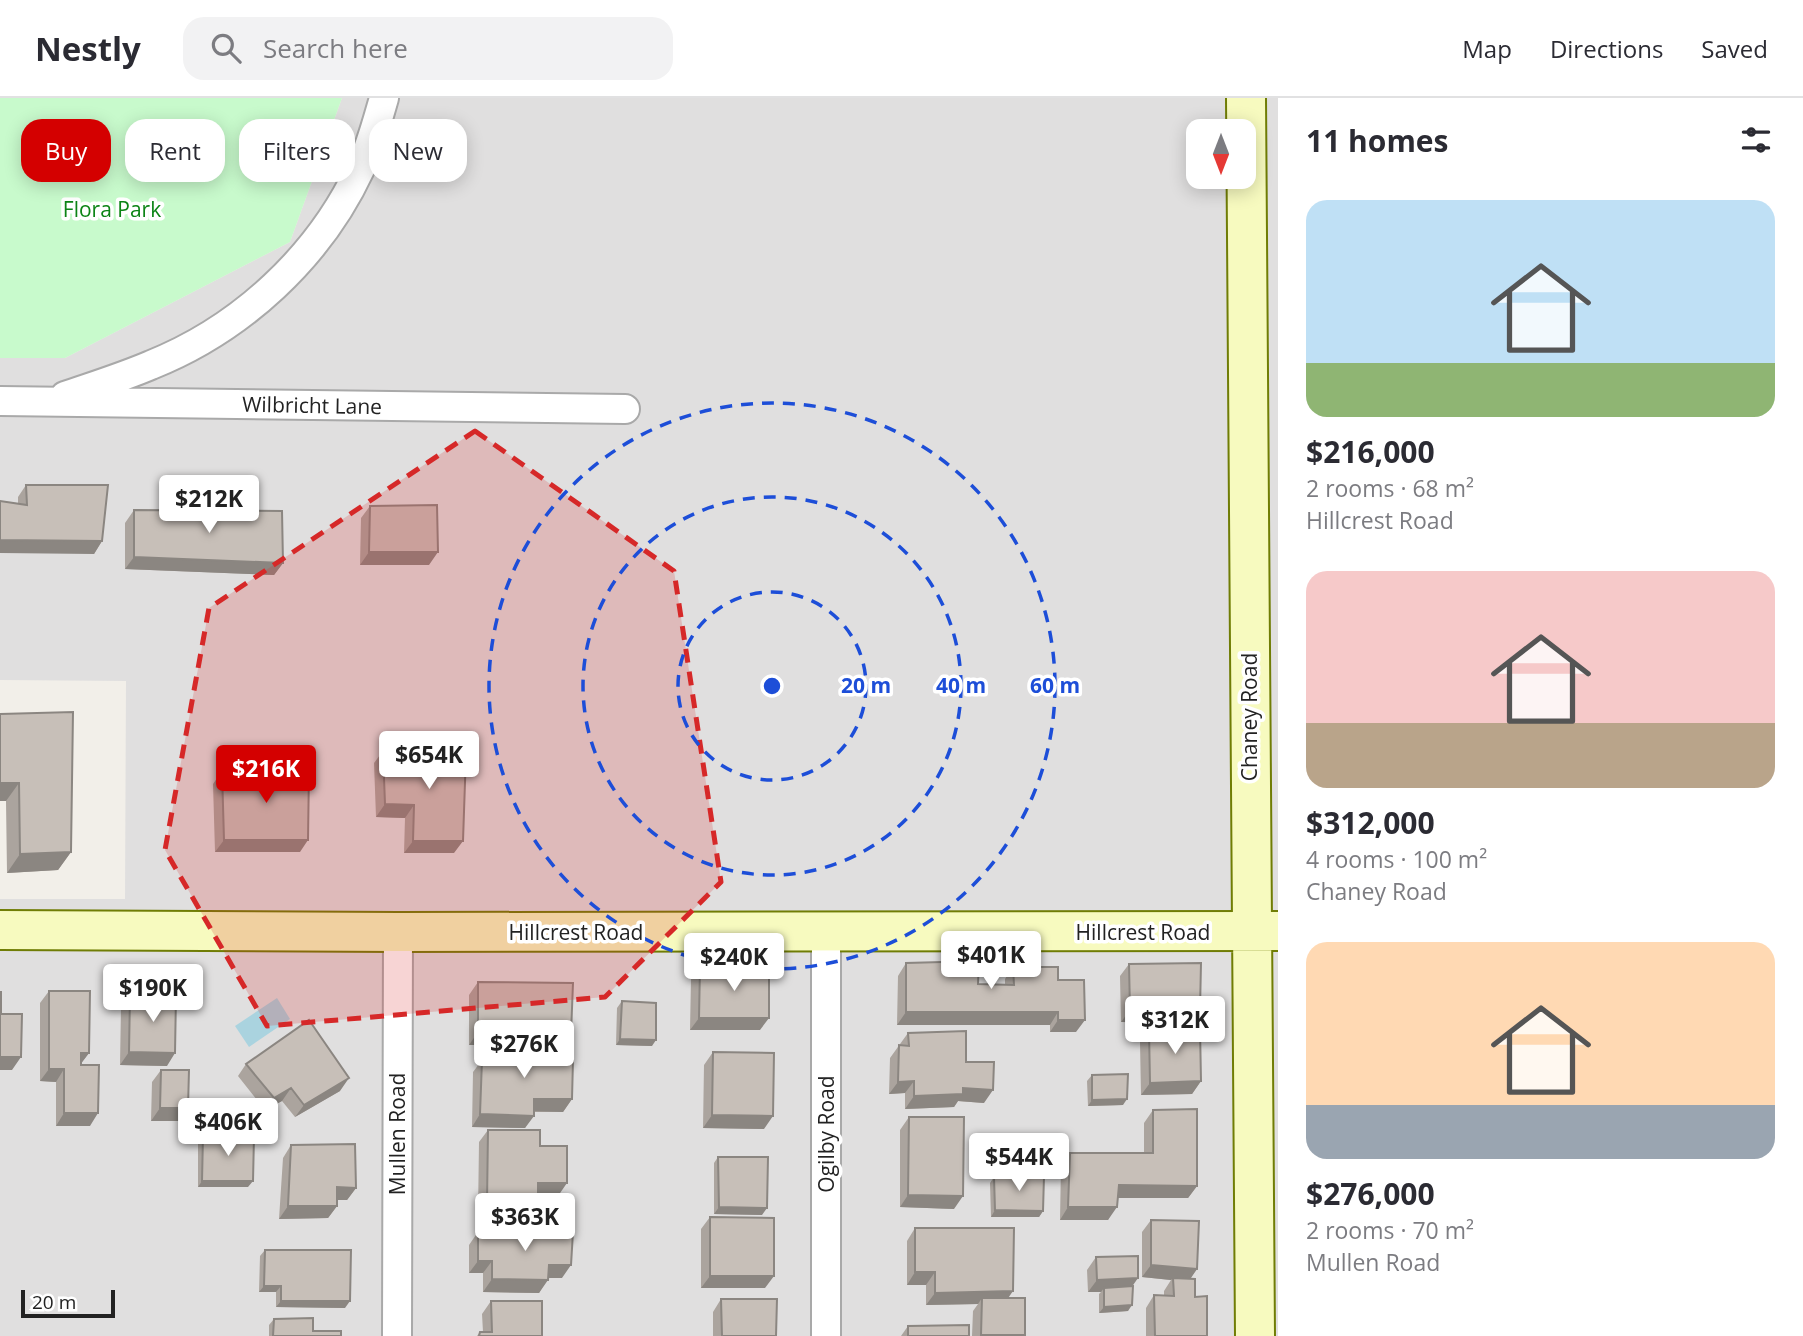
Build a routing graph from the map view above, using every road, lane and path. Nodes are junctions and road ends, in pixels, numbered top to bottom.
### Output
1 (384, 98) edge
2 (1246, 98) edge
3 (0, 401) edge
4 (49, 402) junction
5 (625, 410) dead end
6 (0, 930) edge
7 (1264, 931) edge
8 (398, 932) junction
9 (826, 932) junction
10 (397, 1336) edge
11 (826, 1336) edge
12 (1255, 1336) edge

1 - 4 street
2 - 7 street, Chaney Road
3 - 4 street, Wilbricht Lane
4 - 5 street, Wilbricht Lane
6 - 8 street, Hillcrest Road
7 - 9 street, Hillcrest Road
7 - 12 street, Chaney Road
8 - 9 street, Hillcrest Road
8 - 10 street, Mullen Road
9 - 11 street, Ogilby Road

